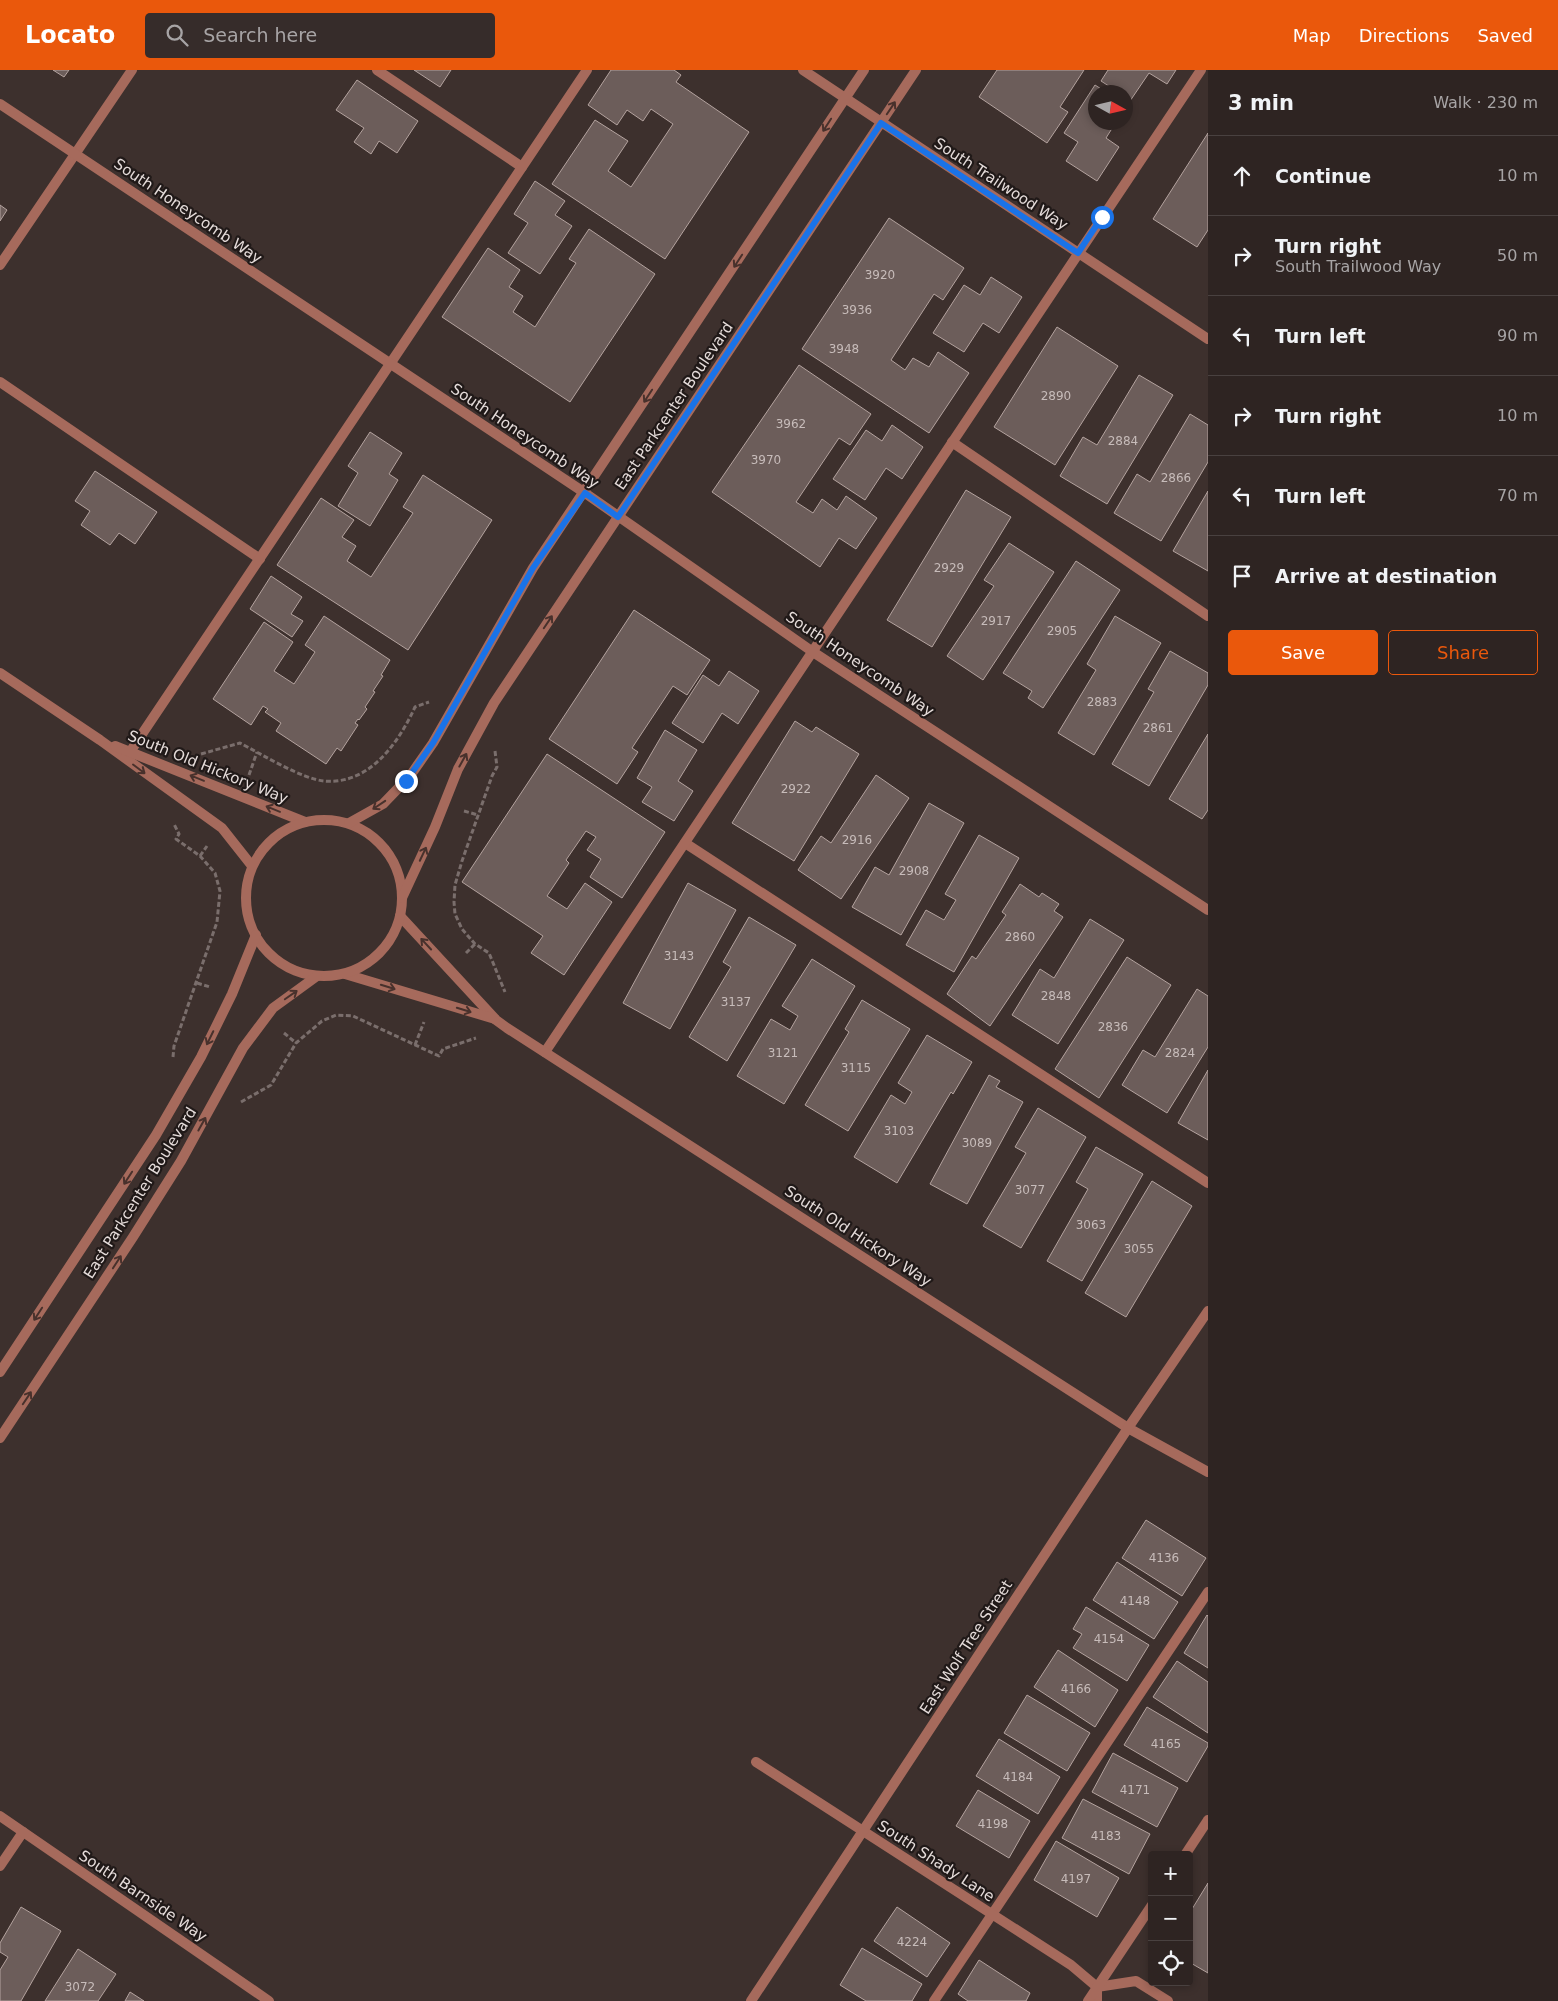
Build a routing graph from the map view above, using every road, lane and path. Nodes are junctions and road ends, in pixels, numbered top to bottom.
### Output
1 (132, 70) edge
2 (377, 70) edge
3 (587, 70) edge
4 (804, 70) edge
5 (864, 70) edge
6 (916, 70) edge
7 (1201, 70) edge
8 (845, 98) junction
9 (0, 104) edge
10 (881, 123) junction
11 (75, 154) junction
12 (522, 167) junction
13 (1078, 253) junction
14 (0, 265) edge
15 (1208, 339) edge
16 (391, 364) junction
17 (0, 382) edge
18 (952, 442) junction
19 (585, 493) junction
20 (618, 517) junction
21 (260, 559) junction
22 (1208, 616) edge
23 (814, 652) junction
24 (0, 673) edge
25 (415, 707) dead end
26 (100, 740) junction
27 (240, 744) dead end
28 (130, 752) junction
29 (258, 752) junction
30 (497, 767) dead end
31 (248, 780) dead end
32 (305, 822) junction
33 (349, 823) junction
34 (176, 840) dead end
35 (685, 843) junction
36 (252, 866) junction
37 (402, 898) junction
38 (1208, 910) edge
39 (400, 916) junction
40 (256, 935) junction
41 (489, 952) dead end
42 (345, 974) junction
43 (318, 976) junction
44 (196, 983) junction
45 (216, 989) dead end
46 (425, 1018) dead end
47 (496, 1020) junction
48 (507, 1028) junction
49 (283, 1032) dead end
50 (296, 1043) junction
51 (415, 1045) junction
52 (174, 1046) dead end
53 (544, 1052) junction
54 (271, 1084) dead end
55 (1208, 1183) edge
56 (1208, 1311) edge
57 (0, 1372) edge
58 (1128, 1428) junction
59 (0, 1438) edge
60 (1208, 1472) edge
61 (1208, 1592) edge
62 (756, 1762) dead end
63 (0, 1816) edge
64 (1208, 1820) edge
65 (863, 1831) junction
66 (23, 1832) junction
67 (1188, 1851) edge
68 (0, 1866) edge
69 (1148, 1911) edge
70 (992, 1914) junction
71 (1097, 1987) junction
72 (269, 2001) edge
73 (751, 2001) edge
74 (934, 2001) edge
75 (1088, 2001) edge
76 (1096, 2001) edge
77 (1168, 2001) edge

1 - 11 street
2 - 12 street
3 - 12 street
4 - 8 street, South Trailwood Way
5 - 8 street, East Parkcenter Boulevard
10 -> 6 street, East Parkcenter Boulevard
7 - 13 street
8 - 10 street, South Trailwood Way
8 -> 19 street, East Parkcenter Boulevard
9 - 11 street, South Honeycomb Way
10 - 13 street, South Trailwood Way
10 - 20 street, East Parkcenter Boulevard
11 - 14 street
11 - 16 street, South Honeycomb Way
12 - 16 street
13 - 15 street, South Trailwood Way
13 - 18 street
16 - 19 street, South Honeycomb Way
16 - 21 street
17 - 21 street
18 - 22 street
18 - 23 street
19 - 20 street, South Honeycomb Way
19 -> 33 street, East Parkcenter Boulevard
20 - 23 street, South Honeycomb Way
37 -> 20 street, East Parkcenter Boulevard
21 - 28 street
23 - 35 street
23 - 38 street, South Honeycomb Way
24 - 26 street, South Old Hickory Way
25 - 29 path
26 - 28 street, South Old Hickory Way
26 -> 36 street, South Old Hickory Way
27 - 29 path
32 -> 28 street, South Old Hickory Way
29 - 31 path
30 - 41 path
32 - 33 street
32 - 36 street
33 - 37 street
34 - 44 path
35 - 53 street
35 - 55 street
36 - 40 street
37 - 39 street
39 - 42 street
47 -> 39 street, South Old Hickory Way
40 - 43 street
40 -> 57 street, East Parkcenter Boulevard
42 - 43 street
42 -> 47 street, South Old Hickory Way
59 -> 43 street, East Parkcenter Boulevard
44 - 45 path
44 - 52 path
46 - 51 path
47 - 48 street, South Old Hickory Way
48 - 51 path
48 - 53 street, South Old Hickory Way
49 - 50 path
50 - 51 path
50 - 54 path
53 - 58 street, South Old Hickory Way
56 - 58 street, East Wolf Tree Street
58 - 60 street, South Old Hickory Way
58 - 65 street, East Wolf Tree Street
61 - 70 street
62 - 65 street, South Shady Lane
63 - 66 street, South Barnside Way
64 - 67 street
65 - 70 street, South Shady Lane
65 - 73 street, East Wolf Tree Street
66 - 68 street
66 - 72 street, South Barnside Way
69 - 71 street
70 - 71 street, South Shady Lane
70 - 74 street
71 - 75 street
71 - 76 street
71 - 77 street

